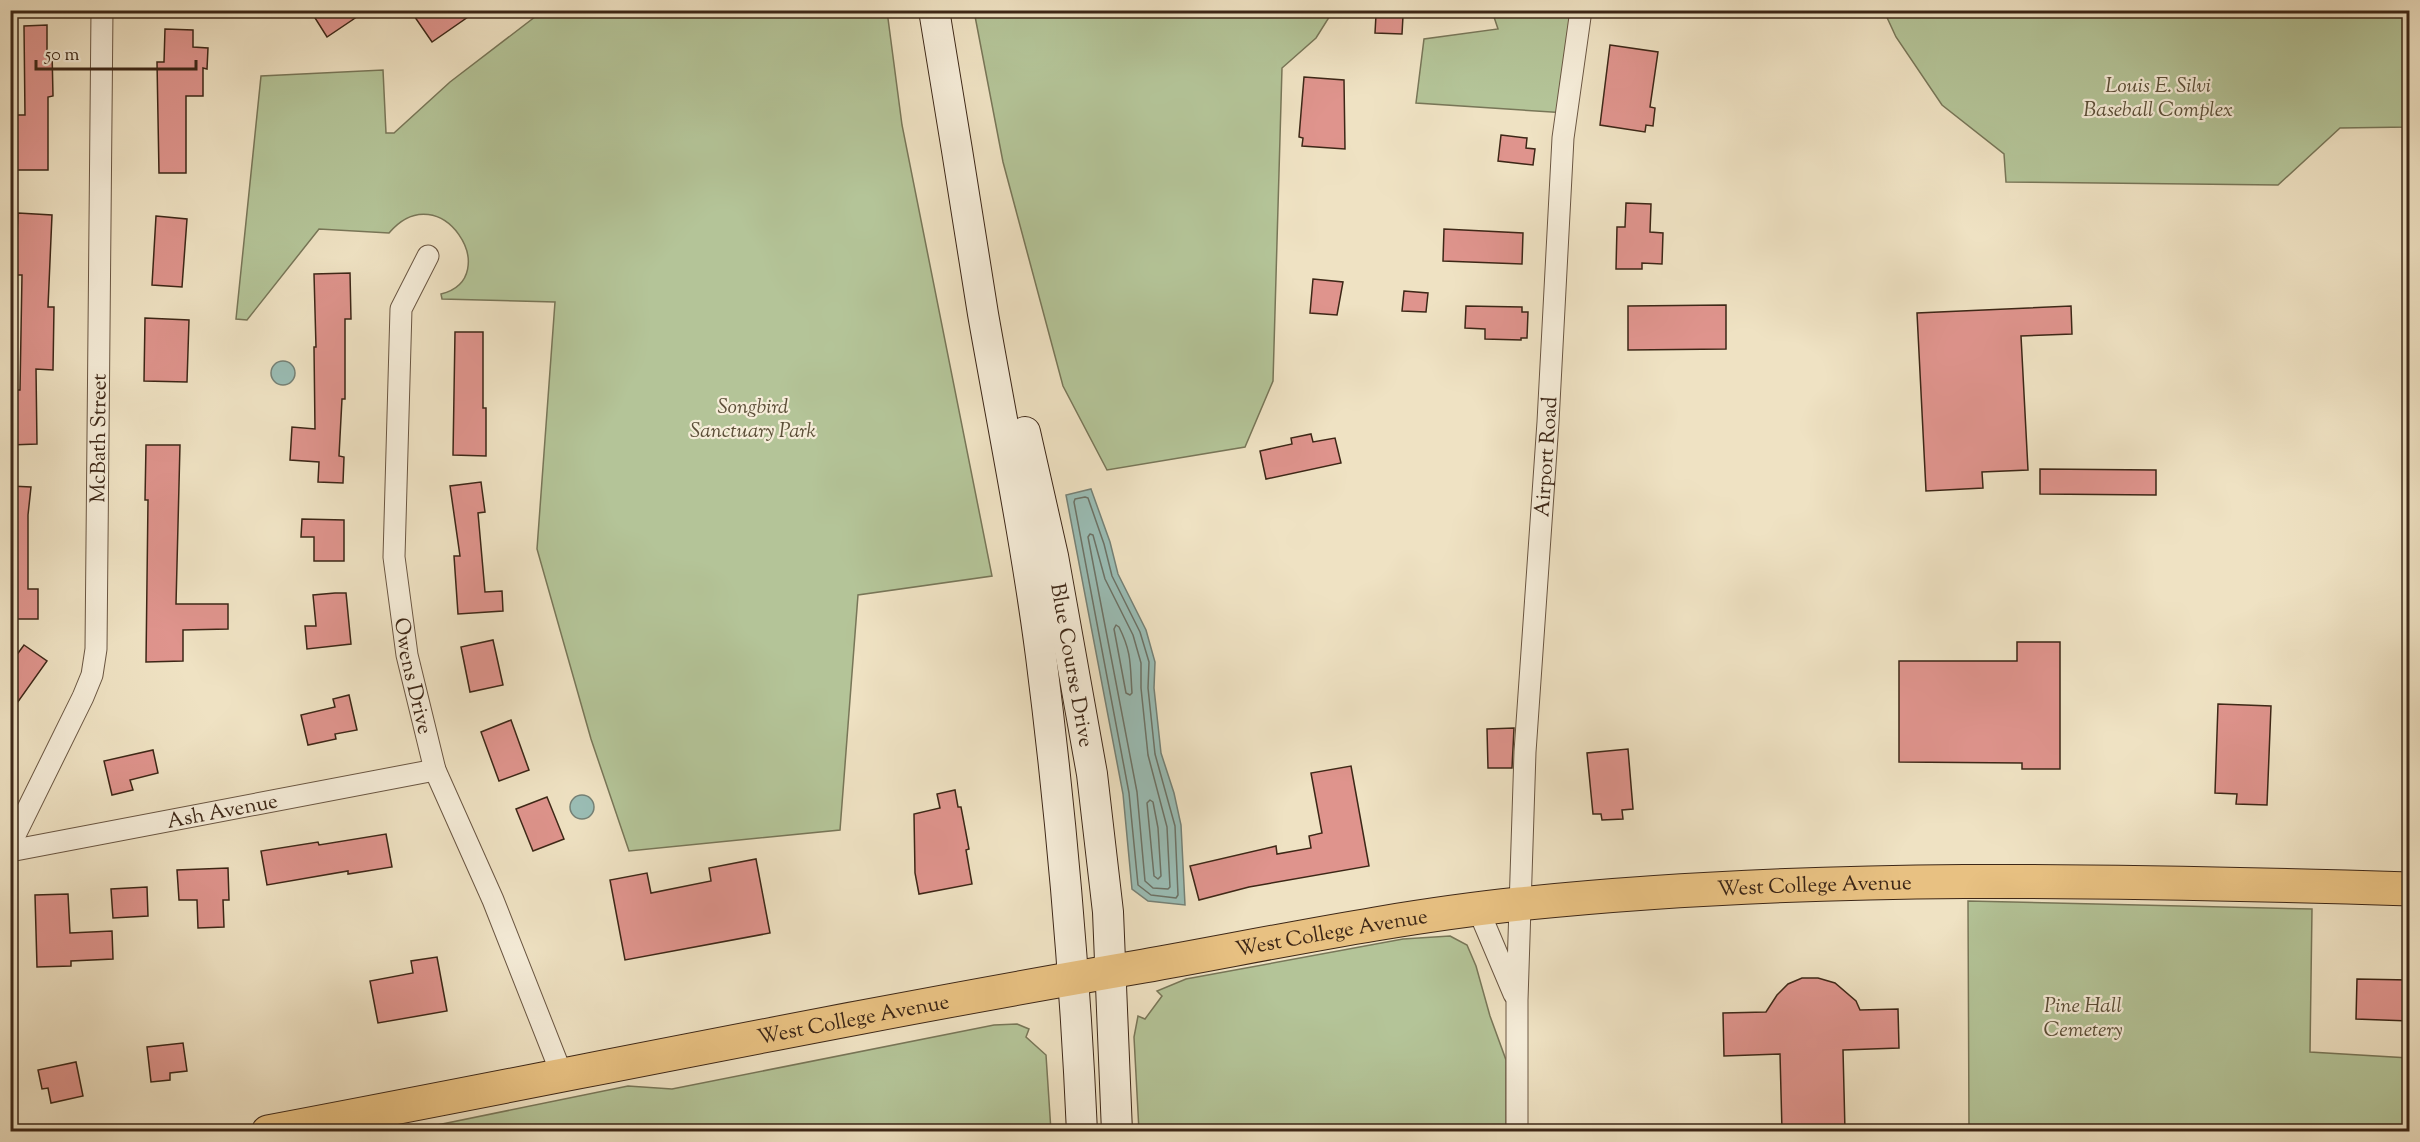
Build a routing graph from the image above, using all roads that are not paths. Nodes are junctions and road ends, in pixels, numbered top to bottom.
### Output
1 (102, 10) edge
2 (934, 10) edge
3 (1581, 10) edge
4 (968, 208) junction
5 (428, 256) dead end
6 (435, 770) junction
7 (10, 845) edge
8 (10, 851) edge
9 (2409, 889) edge
10 (1521, 904) junction
11 (1478, 909) junction
12 (1110, 971) junction
13 (1073, 978) junction
14 (1517, 1000) junction
15 (562, 1075) junction
16 (268, 1131) edge
17 (1082, 1131) edge
18 (1117, 1131) edge
19 (1517, 1131) edge

1 - 7 street, McBath Street
2 - 4 main road, Blue Course Drive
3 - 10 street, Airport Road
4 - 12 main road, Blue Course Drive
4 - 13 main road, Blue Course Drive
5 - 6 street, Owens Drive
6 - 8 street, Ash Avenue
6 - 15 street, Owens Drive
9 - 10 main road, West College Avenue
10 - 11 main road, West College Avenue
10 - 14 street, Airport Road
11 - 12 main road, West College Avenue
11 - 14 street
12 - 13 main road, West College Avenue
12 - 18 main road, Blue Course Drive
13 - 15 main road, West College Avenue
13 - 17 main road, Blue Course Drive
14 - 19 street, Airport Road
15 - 16 main road, West College Avenue

